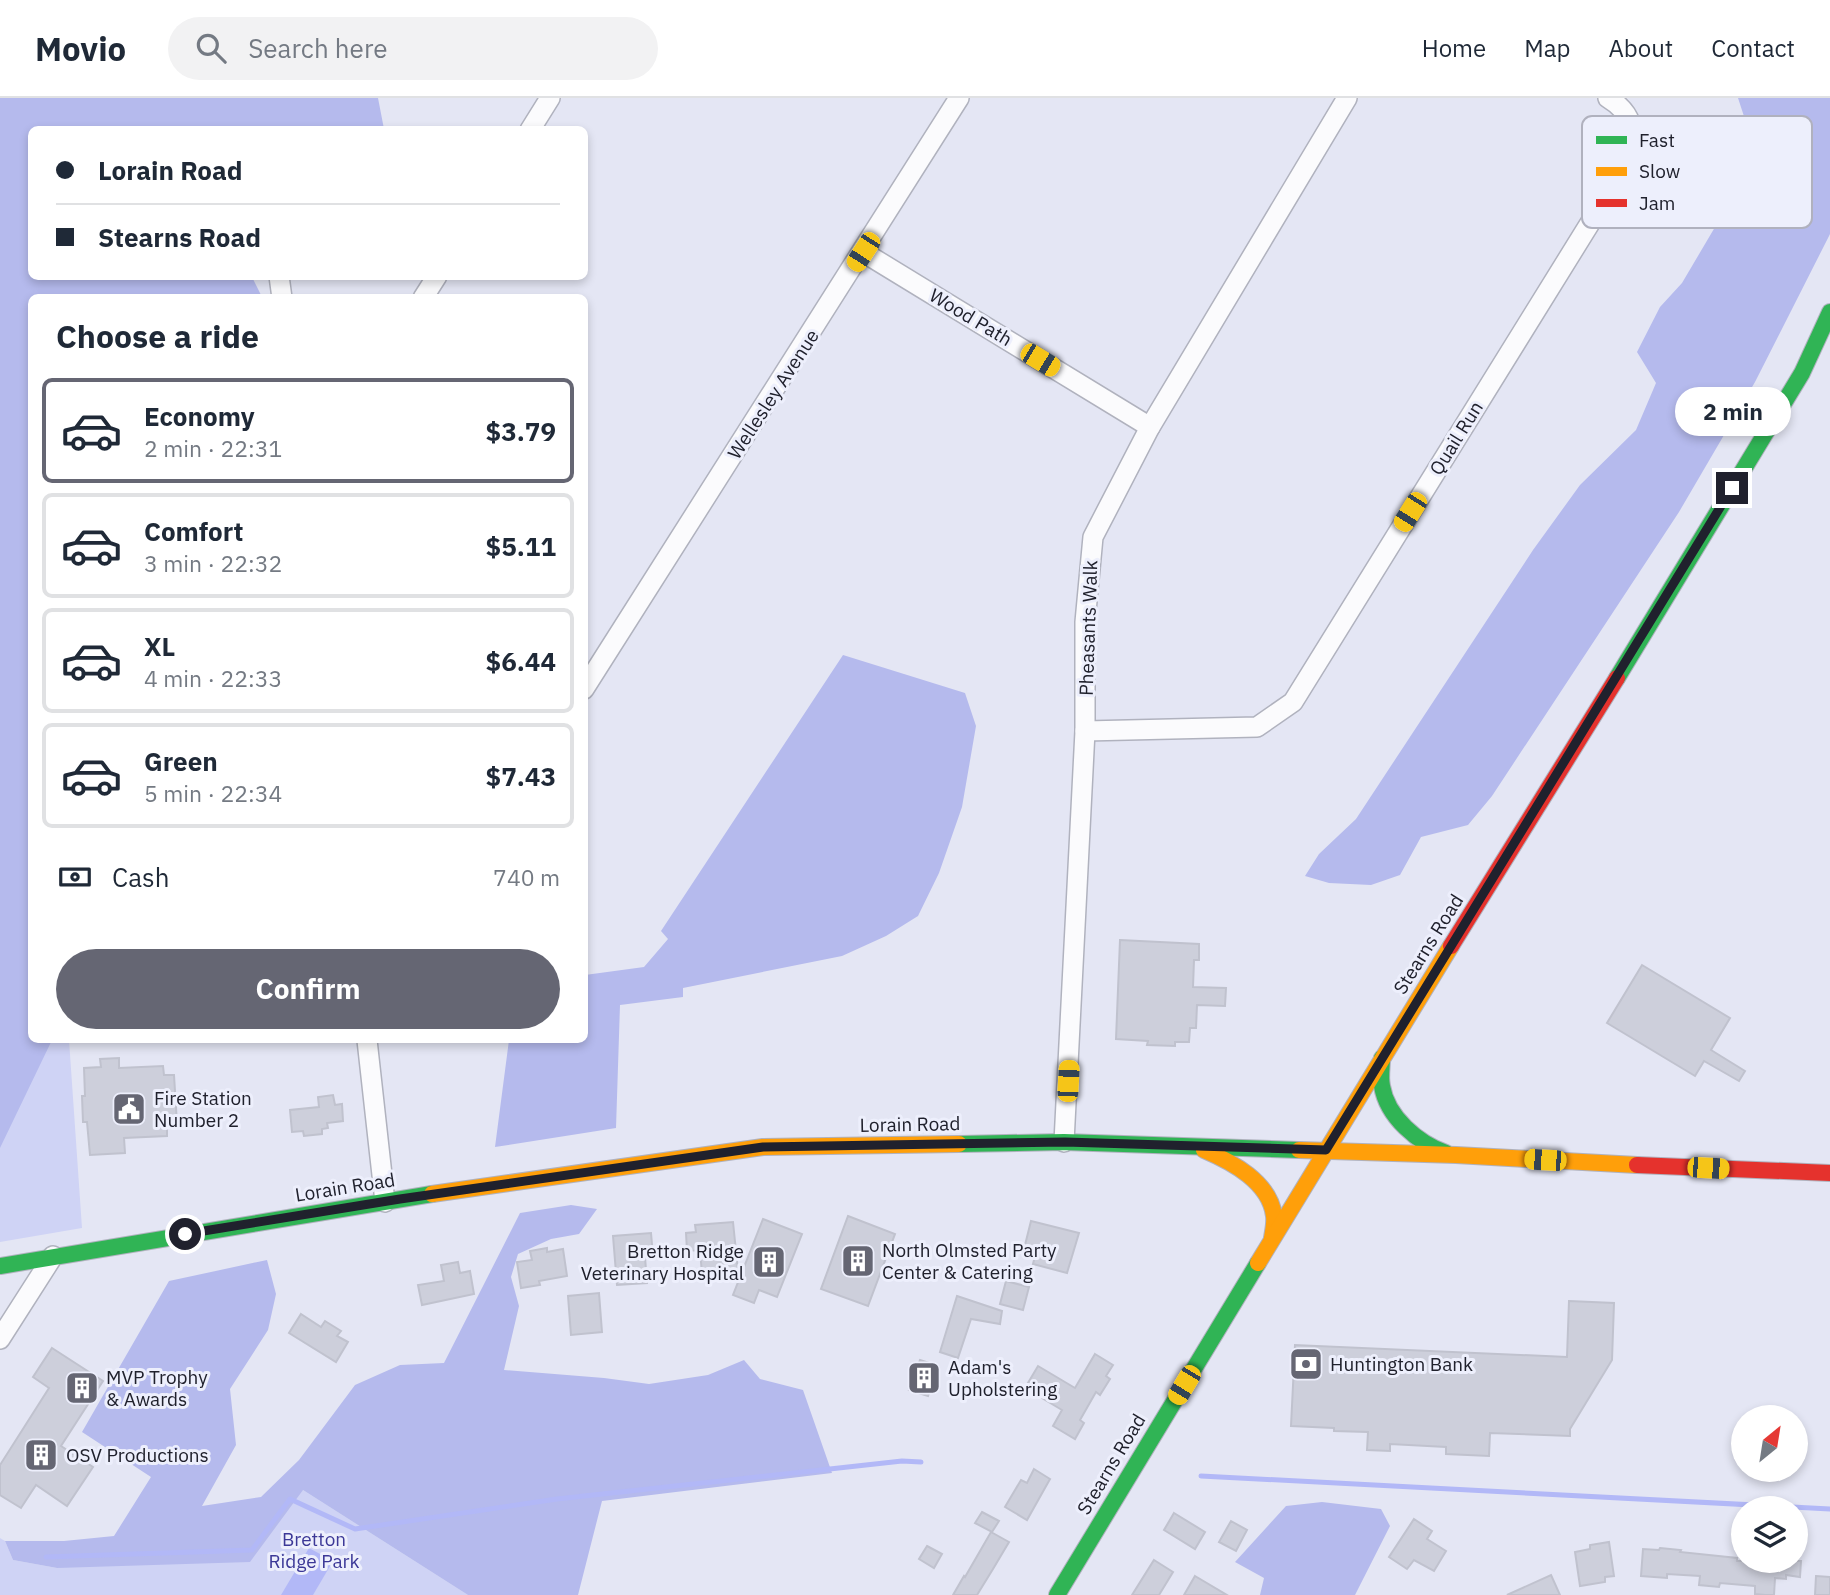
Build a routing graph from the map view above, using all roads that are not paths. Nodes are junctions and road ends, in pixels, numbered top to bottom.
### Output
1 (550, 98) edge
2 (959, 98) edge
3 (1347, 98) edge
4 (1608, 98) edge
5 (1626, 116) edge
6 (532, 126) edge
7 (1587, 228) edge
8 (863, 252) junction
9 (1830, 312) edge
10 (1150, 427) junction
11 (588, 683) edge
12 (1085, 731) junction
13 (366, 1043) edge
14 (1382, 1058) junction
15 (1065, 1142) junction
16 (1194, 1146) junction
17 (1326, 1150) junction
18 (1456, 1155) junction
19 (1830, 1173) edge
20 (385, 1202) junction
21 (1272, 1238) junction
22 (53, 1256) junction
23 (0, 1266) edge
24 (0, 1339) edge
25 (1057, 1595) edge

1 - 6 street
2 - 8 street, Wellesley Avenue
3 - 10 street, Pheasants Walk
4 - 5 street, Quail Run
7 - 12 street, Quail Run
8 - 10 street, Wood Path
8 - 11 street, Wellesley Avenue
9 - 14 main road, Stearns Road
10 - 12 street, Pheasants Walk
12 - 15 street, Pheasants Walk
13 - 20 street
14 - 17 main road, Stearns Road
14 - 18 main road
15 - 16 main road, Lorain Road
15 - 20 main road, Lorain Road
16 - 17 main road, Lorain Road
16 - 21 main road
17 - 18 main road, Lorain Road
17 - 21 main road, Stearns Road
18 - 19 main road, Lorain Road
20 - 22 main road, Lorain Road
21 - 25 main road, Stearns Road
22 - 23 main road, Lorain Road
22 - 24 street

